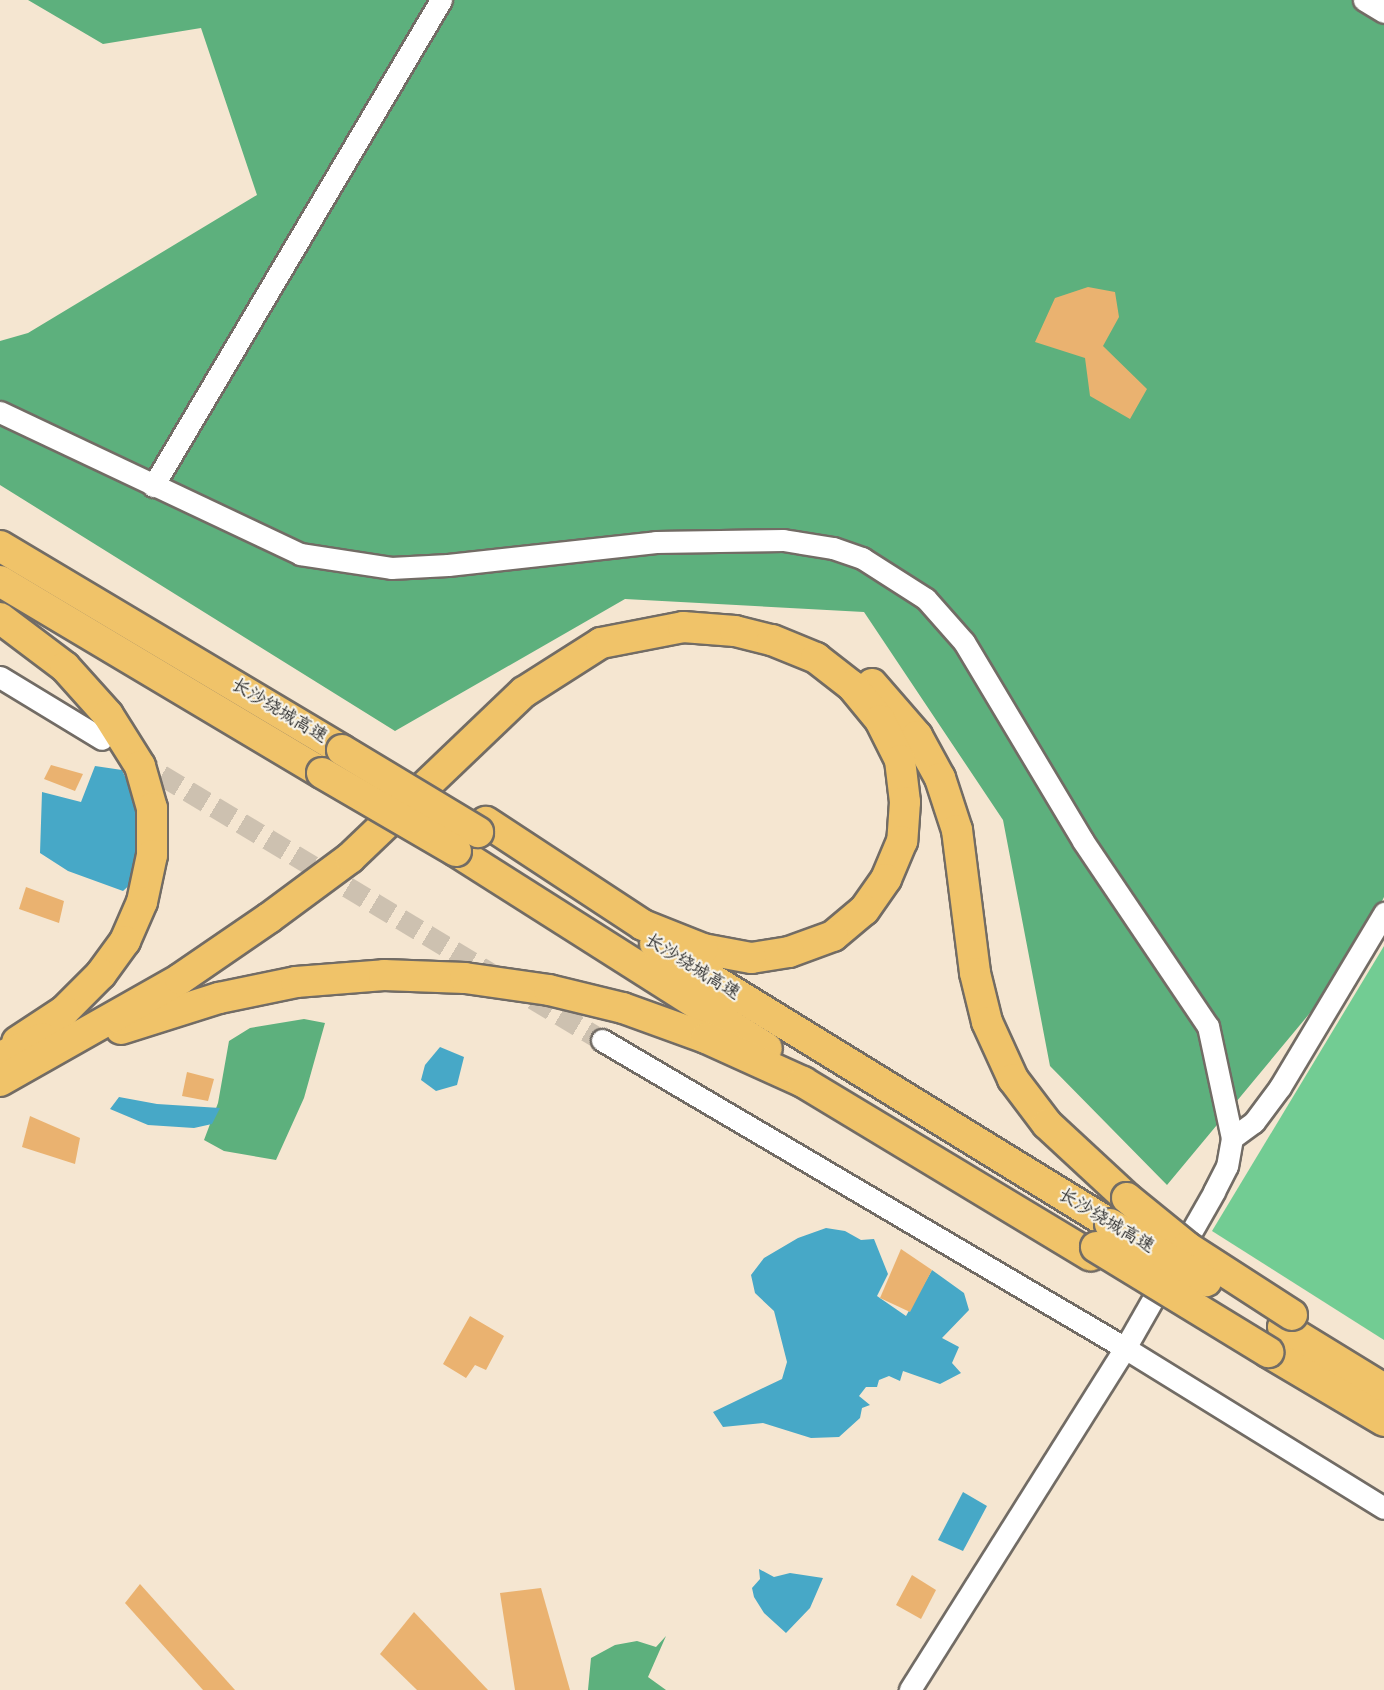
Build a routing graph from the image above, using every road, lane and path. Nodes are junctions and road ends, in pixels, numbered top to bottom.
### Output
1 (441, 0) edge
2 (1364, 0) edge
3 (1384, 12) edge
4 (0, 412) edge
5 (153, 486) junction
6 (0, 546) edge
7 (0, 581) edge
8 (0, 618) edge
9 (0, 677) edge
10 (102, 739) dead end
11 (482, 827) junction
12 (1384, 913) edge
13 (602, 1041) tunnel mouth
14 (5, 1065) edge
15 (1232, 1138) junction
16 (1099, 1242) junction
17 (1274, 1335) junction
18 (1125, 1348) junction
19 (1384, 1379) edge
20 (1384, 1389) edge
21 (1384, 1421) edge
22 (1384, 1508) edge
23 (910, 1690) edge

1 - 5 street
2 - 3 street
4 - 5 street
5 - 15 street
6 - 11 highway
7 - 16 highway, 长沙绕城高速, bridge
8 - 14 highway
9 - 10 street
11 - 14 highway
11 - 16 highway, 长沙绕城高速
12 - 15 street
13 - 18 street
14 - 16 highway
14 - 17 highway, bridge
15 - 18 street
16 - 17 highway, bridge
17 - 19 highway
17 - 20 highway
17 - 21 highway
18 - 22 street
18 - 23 street

